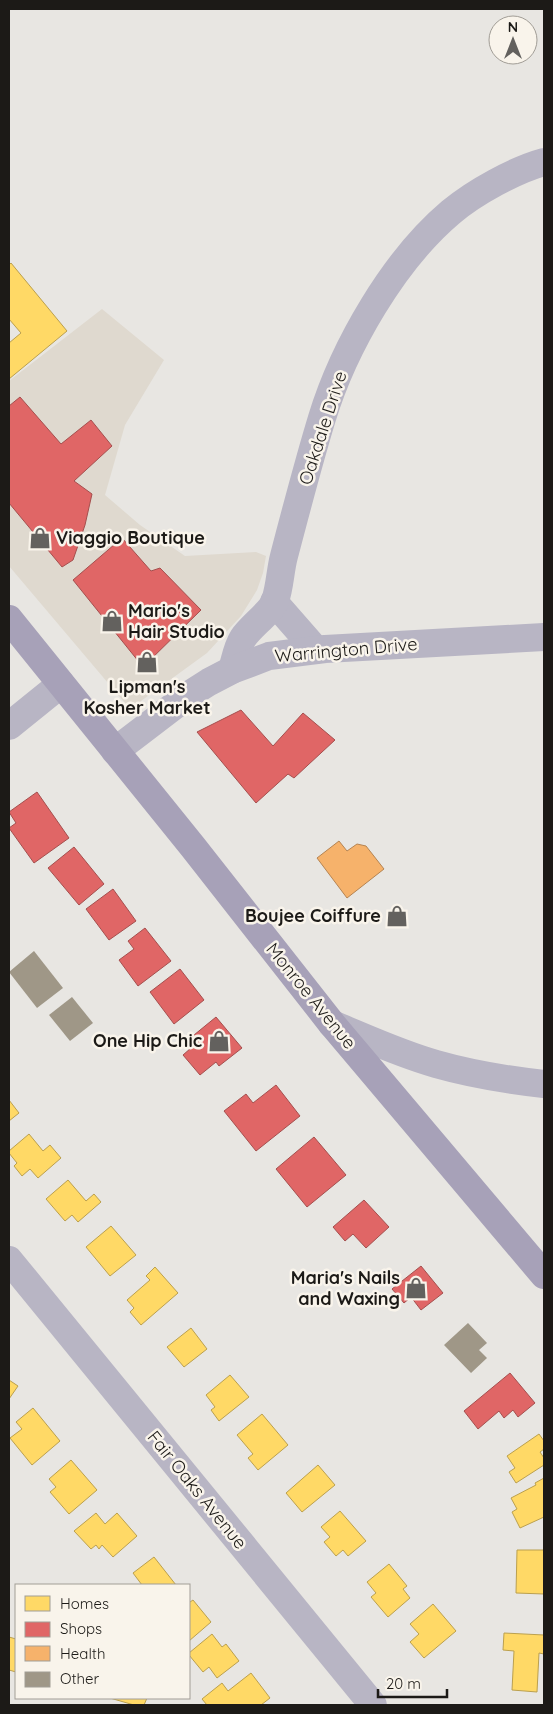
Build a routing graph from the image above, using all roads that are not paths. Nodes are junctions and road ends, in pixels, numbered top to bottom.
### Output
1 (544, 162) edge
2 (274, 602) junction
3 (9, 618) edge
4 (544, 637) edge
5 (316, 650) junction
6 (232, 670) junction
7 (60, 684) junction
8 (9, 726) edge
9 (115, 751) junction
10 (332, 1024) junction
11 (544, 1084) edge
12 (13, 1269) edge
13 (544, 1275) edge
14 (373, 1705) edge

1 - 2 street, Oakdale Drive
2 - 5 street
2 - 6 street, Oakdale Drive
3 - 7 main road, Monroe Avenue
4 - 5 street, Warrington Drive
5 - 6 street, Warrington Drive
6 - 9 street, Warrington Drive
7 - 8 street
7 - 9 main road, Monroe Avenue
9 - 10 main road, Monroe Avenue
10 - 11 street
10 - 13 main road, Monroe Avenue
12 - 14 street, Fair Oaks Avenue

